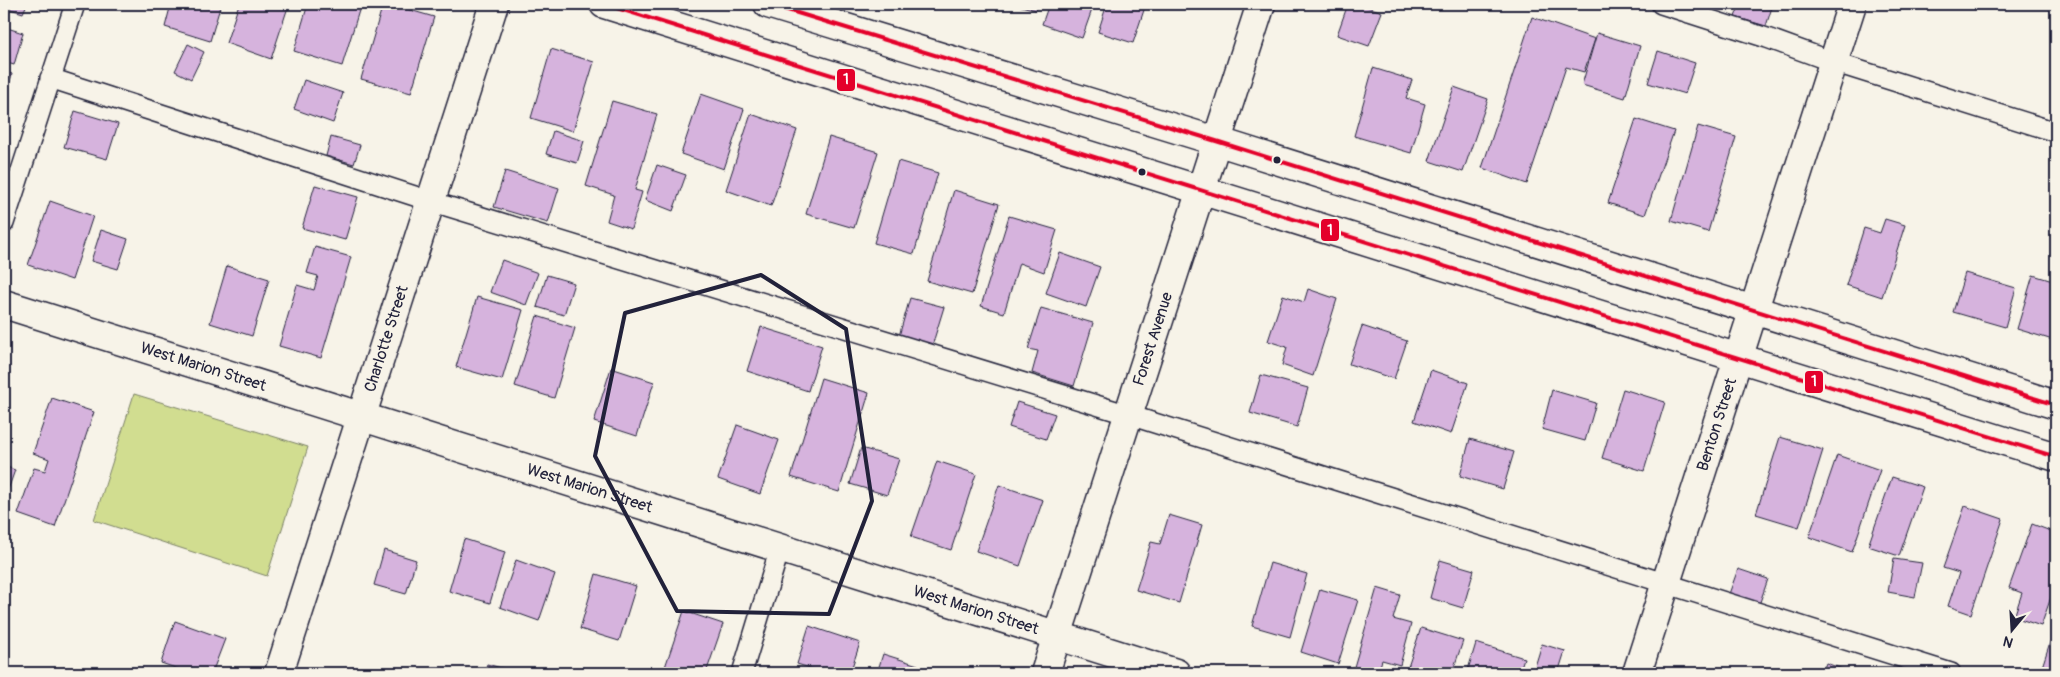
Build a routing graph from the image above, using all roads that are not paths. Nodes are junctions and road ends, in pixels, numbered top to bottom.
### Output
1 (75, 4) edge
2 (494, 4) edge
3 (604, 4) edge
4 (768, 4) edge
5 (1261, 4) edge
6 (1661, 4) edge
7 (1852, 4) edge
8 (1834, 62) junction
9 (50, 78) junction
10 (2056, 132) edge
11 (1216, 141) junction
12 (1201, 189) junction
13 (430, 201) junction
14 (4, 223) edge
15 (4, 304) edge
16 (1754, 310) junction
17 (1739, 358) junction
18 (2056, 405) edge
19 (1129, 415) junction
20 (360, 416) junction
21 (2056, 457) edge
22 (780, 548) junction
23 (1666, 584) junction
24 (1057, 636) junction
25 (280, 673) edge
26 (742, 673) edge
27 (1045, 673) edge
28 (1176, 673) edge
29 (1637, 673) edge
30 (1951, 673) edge

1 - 9 lane
2 - 13 street, Charlotte Street
3 - 12 street
4 - 11 street
5 - 11 street, Forest Avenue
6 - 8 lane
7 - 8 street, Benton Street
8 - 10 lane
8 - 16 street, Benton Street
9 - 13 lane
9 - 14 lane
11 - 12 street, Forest Avenue
11 - 16 street
12 - 17 street
12 - 19 street, Forest Avenue
13 - 19 lane
13 - 20 street, Charlotte Street
15 - 20 street, West Marion Street
16 - 17 street, Benton Street
16 - 18 street
17 - 21 street
17 - 23 street, Benton Street
19 - 23 lane
19 - 24 street, Forest Avenue
20 - 22 street, West Marion Street
20 - 25 street, Charlotte Street
22 - 24 street, West Marion Street
22 - 26 lane
23 - 29 street, Benton Street
23 - 30 lane
24 - 27 street, Forest Avenue
24 - 28 street, West Marion Street

